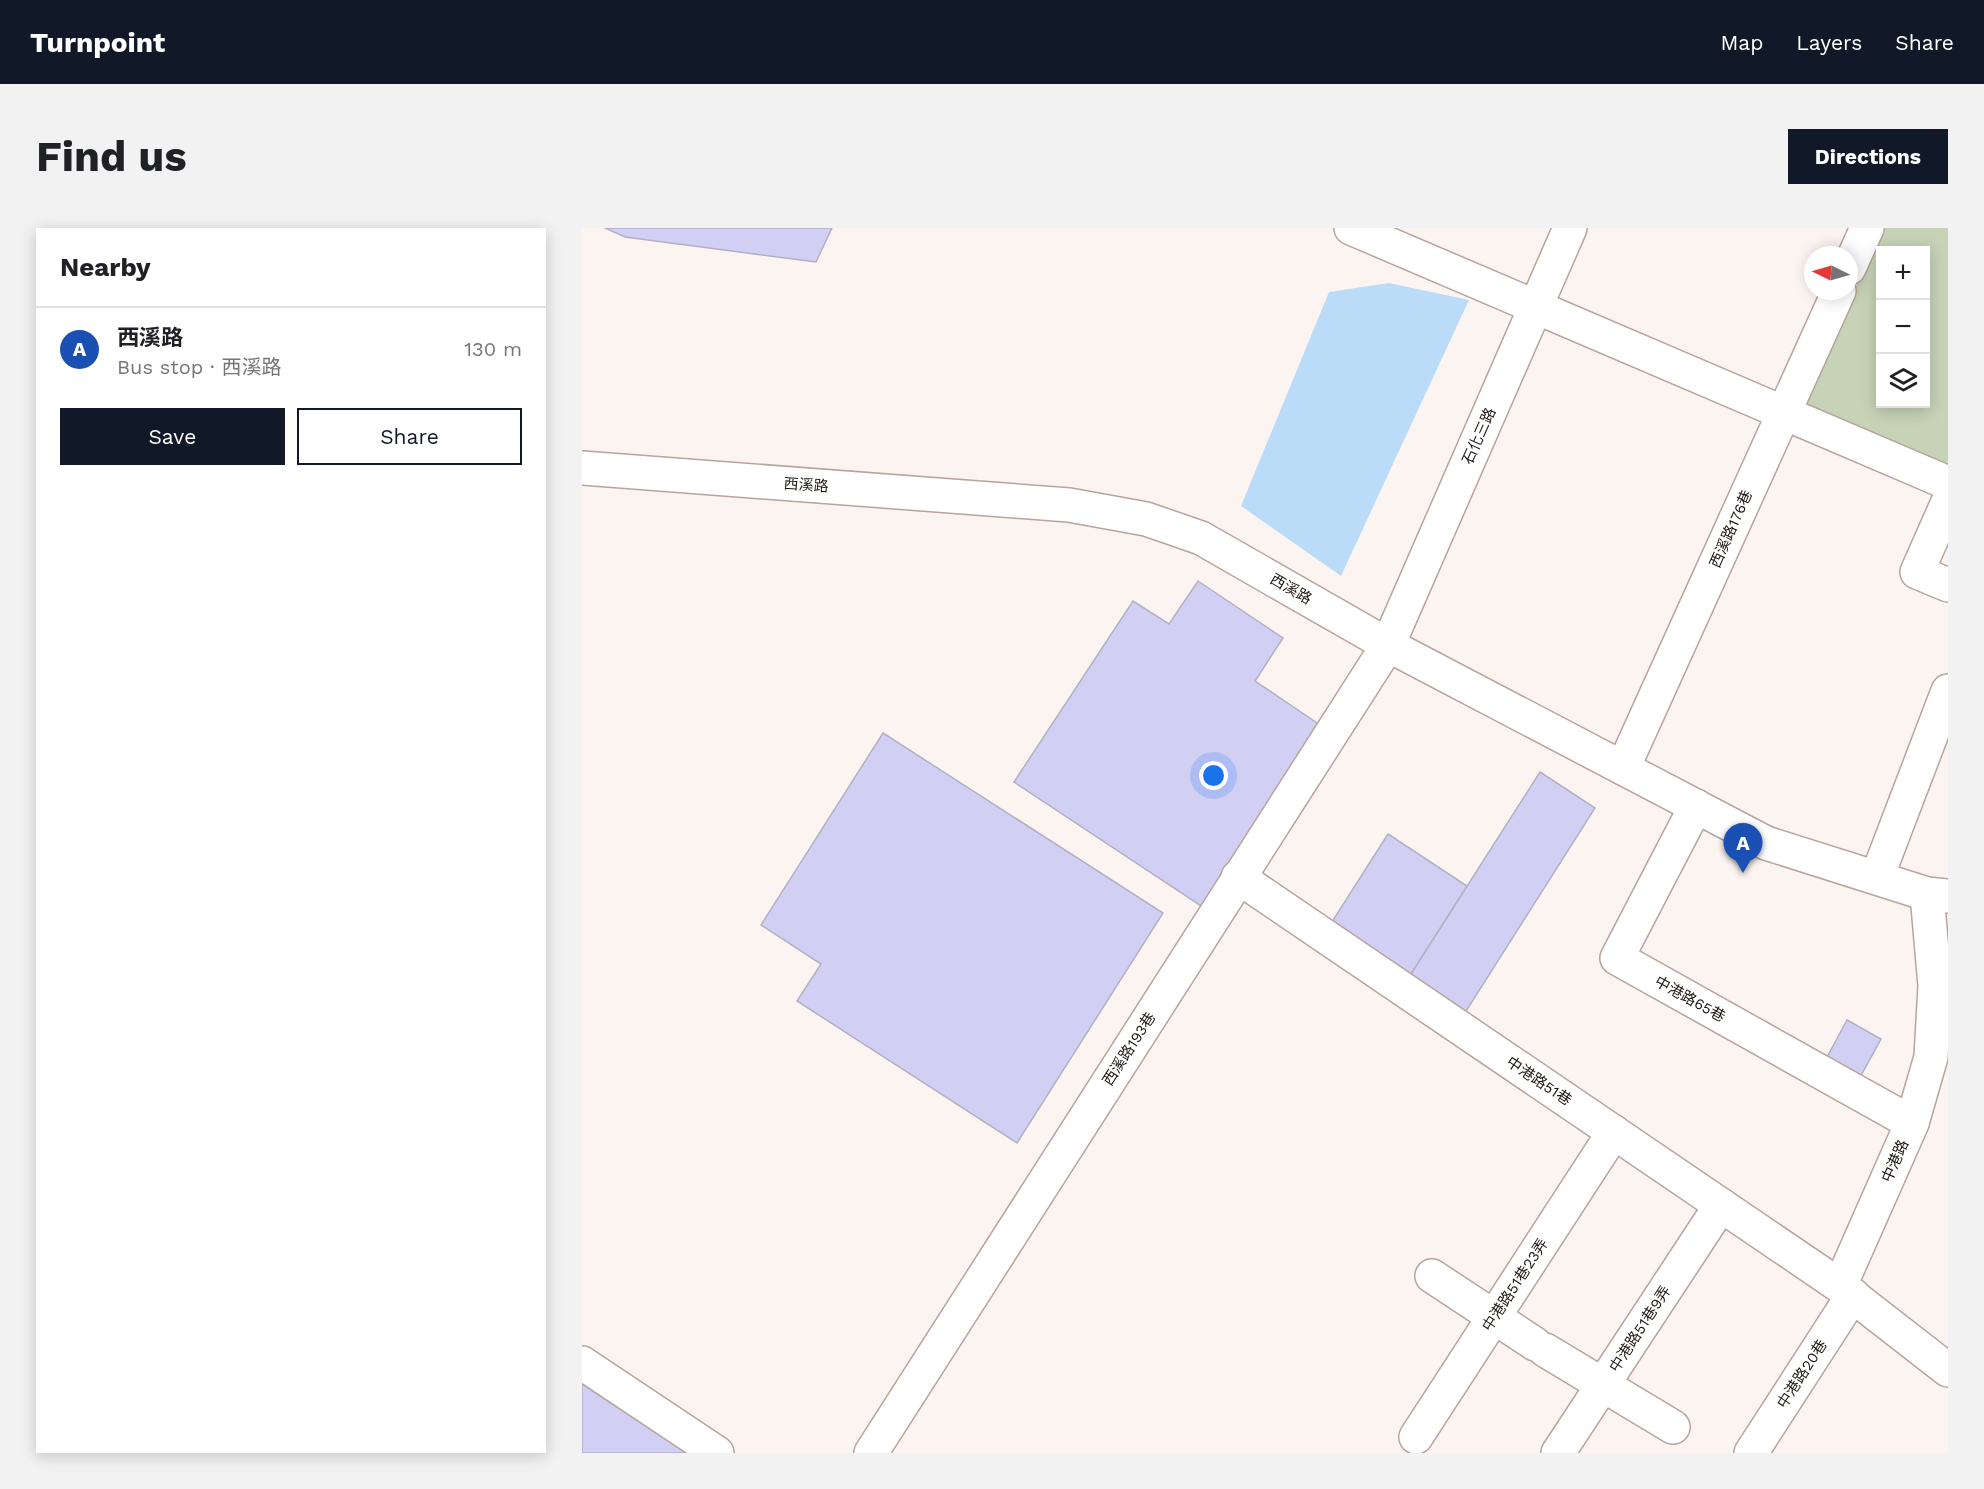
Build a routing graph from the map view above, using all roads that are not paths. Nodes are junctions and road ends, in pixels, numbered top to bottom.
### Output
1 (1351, 228) edge
2 (1570, 228) edge
3 (1867, 228) edge
4 (1858, 248) edge
5 (1835, 300) edge
6 (1535, 307) junction
7 (1783, 414) junction
8 (582, 468) edge
9 (1948, 483) edge
10 (1948, 502) edge
11 (1948, 585) edge
12 (1388, 645) junction
13 (1948, 691) edge
14 (1623, 768) junction
15 (1696, 806) junction
16 (1877, 877) junction
17 (1238, 878) junction
18 (1938, 895) edge
19 (1912, 1123) junction
20 (1614, 1132) junction
21 (1721, 1205) junction
22 (1432, 1276) dead end
23 (1846, 1290) junction
24 (1494, 1317) junction
25 (582, 1363) edge
26 (1948, 1370) edge
27 (1603, 1385) junction
28 (1673, 1426) dead end
29 (1416, 1437) dead end
30 (717, 1453) edge
31 (871, 1453) edge
32 (1558, 1453) edge
33 (1751, 1453) edge

1 - 6 street
2 - 6 street, 石化三路
3 - 4 street
5 - 7 street, 西溪路176巷
6 - 7 street
6 - 12 street, 石化三路
7 - 9 street
7 - 14 street, 西溪路176巷
8 - 12 street, 西溪路
10 - 11 street
12 - 14 street, 西溪路
12 - 17 street, 西溪路193巷
13 - 16 street
14 - 15 street, 西溪路
15 - 16 street, 西溪路
15 - 19 street, 中港路65巷
16 - 18 street, 西溪路
17 - 20 street, 中港路51巷
17 - 31 street, 西溪路193巷
18 - 19 street, 中港路
19 - 23 street, 中港路
20 - 21 street, 中港路51巷
20 - 24 street, 中港路51巷23弄
21 - 23 street, 中港路51巷
21 - 27 street, 中港路51巷9弄
22 - 24 street
23 - 26 street
23 - 33 street, 中港路20巷
24 - 27 street
24 - 29 street, 中港路51巷23弄
25 - 30 street
27 - 28 street
27 - 32 street, 中港路51巷9弄

